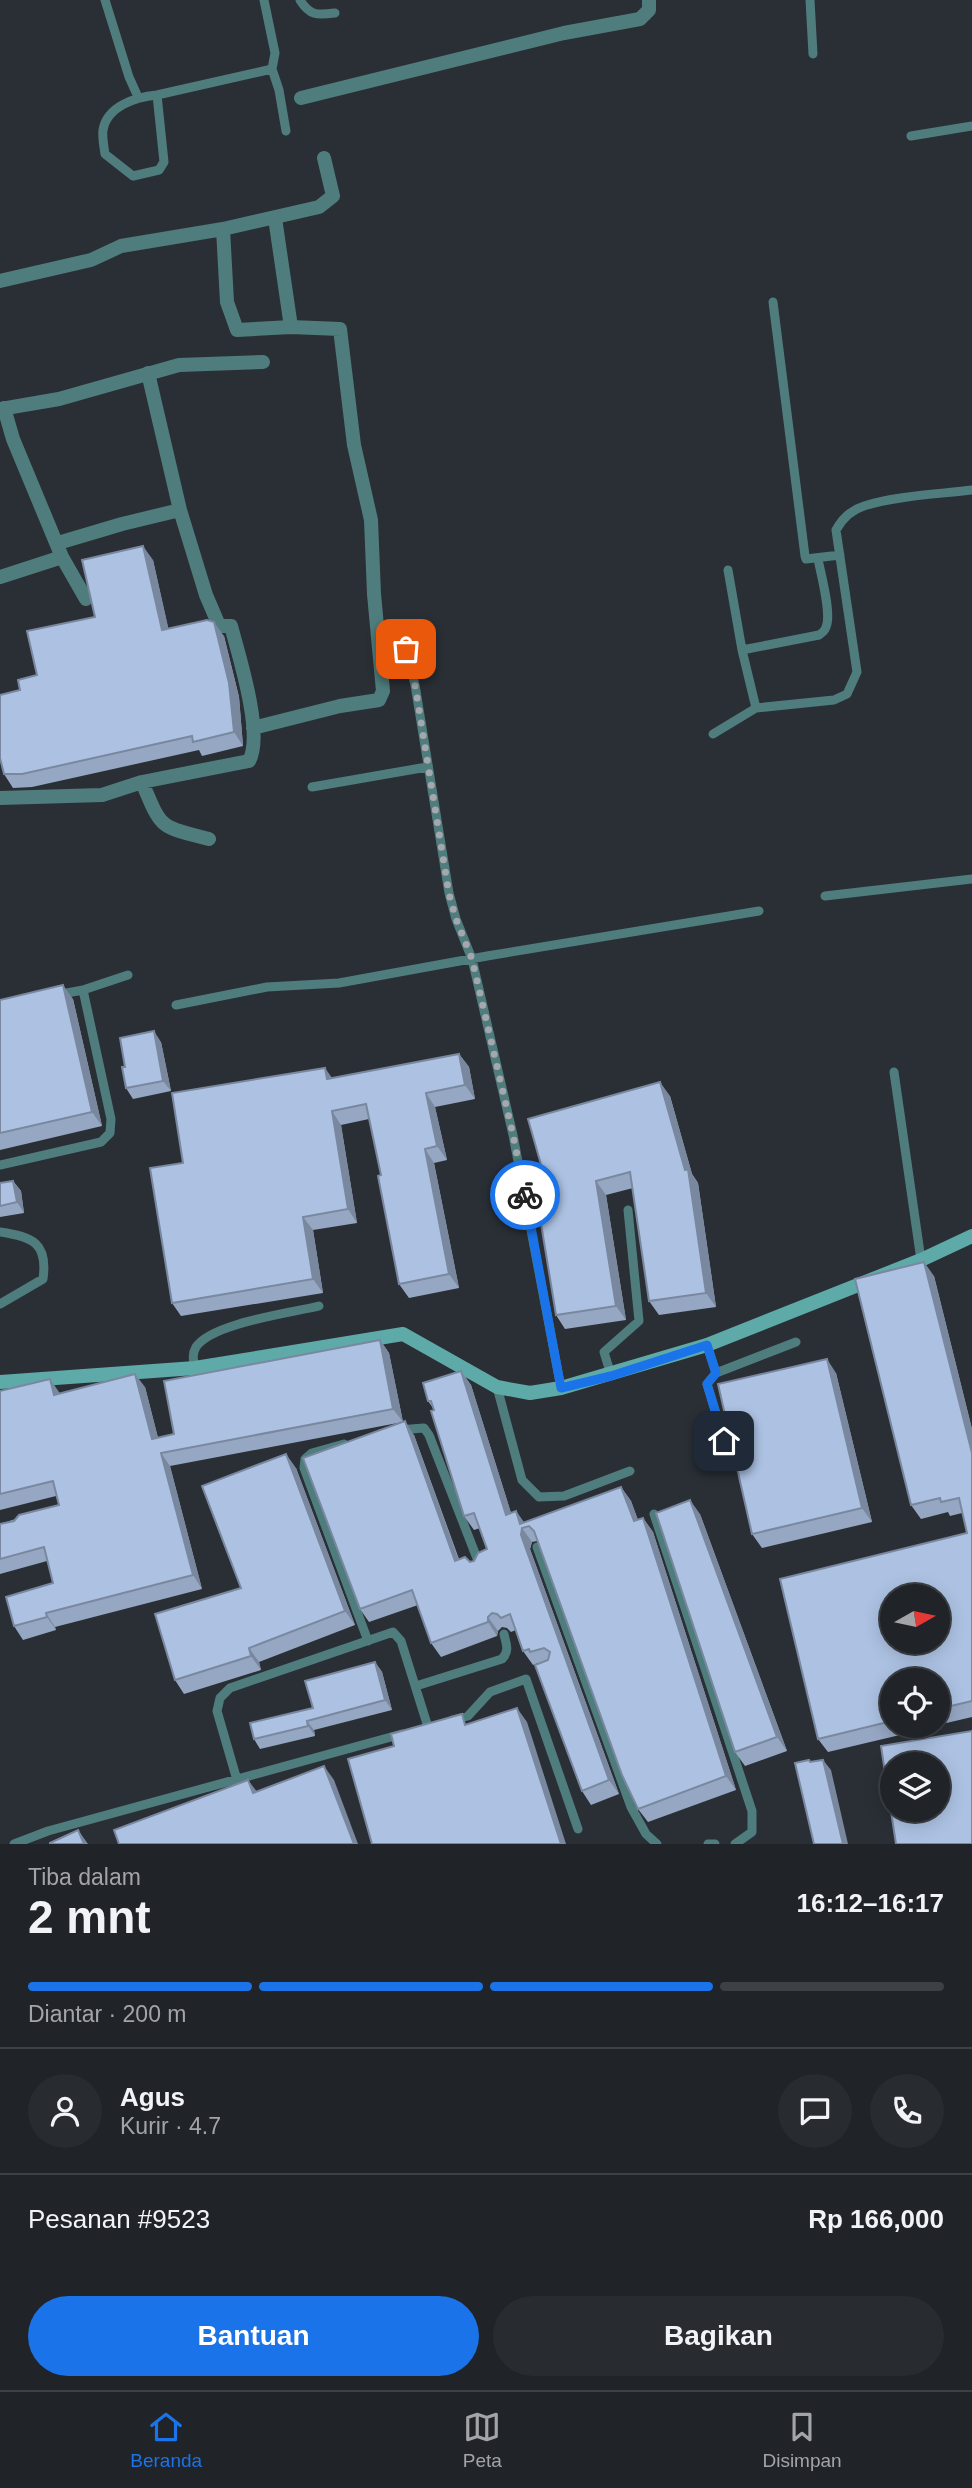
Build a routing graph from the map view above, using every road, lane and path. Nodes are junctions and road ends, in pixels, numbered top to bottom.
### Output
1 (105, 0) edge
2 (264, 0) edge
3 (300, 0) edge
4 (649, 0) edge
5 (810, 0) edge
6 (335, 13) dead end
7 (813, 54) dead end
8 (272, 69) junction
9 (157, 95) junction
10 (138, 97) junction
11 (301, 98) dead end
12 (972, 125) edge
13 (286, 131) dead end
14 (911, 136) dead end
15 (324, 158) dead end
16 (275, 218) junction
17 (223, 229) junction
18 (0, 281) edge
19 (773, 302) dead end
20 (291, 327) junction
21 (263, 362) dead end
22 (148, 373) junction
23 (2, 408) edge
24 (972, 490) edge
25 (180, 510) junction
26 (60, 550) junction
27 (840, 555) junction
28 (818, 559) junction
29 (728, 570) dead end
30 (0, 578) edge
31 (86, 599) edge
32 (406, 649) dead end
33 (742, 650) junction
34 (756, 708) junction
35 (253, 728) junction
36 (713, 734) dead end
37 (427, 767) junction
38 (142, 782) junction
39 (312, 787) dead end
40 (0, 798) edge
41 (209, 839) dead end
42 (972, 879) edge
43 (825, 896) dead end
44 (759, 911) dead end
45 (472, 959) junction
46 (128, 975) dead end
47 (83, 990) junction
48 (47, 997) edge
49 (176, 1005) dead end
50 (894, 1072) dead end
51 (0, 1165) edge
52 (628, 1210) dead end
53 (0, 1233) edge
54 (972, 1236) edge
55 (921, 1260) junction
56 (0, 1304) edge
57 (319, 1306) dead end
58 (796, 1342) dead end
59 (707, 1345) junction
60 (195, 1368) junction
61 (716, 1373) junction
62 (611, 1376) junction
63 (0, 1382) edge
64 (497, 1387) junction
65 (561, 1388) junction
66 (385, 1433) edge
67 (350, 1442) edge
68 (732, 1465) edge
69 (630, 1471) dead end
70 (654, 1514) edge
71 (537, 1547) edge
72 (481, 1569) edge
73 (503, 1634) edge
74 (368, 1641) junction
75 (416, 1686) junction
76 (428, 1727) junction
77 (237, 1780) junction
78 (578, 1829) dead end
79 (14, 1844) edge
80 (657, 1844) edge
81 (708, 1844) edge
82 (715, 1844) edge
83 (735, 1844) edge

1 - 10 lane
2 - 8 lane
3 - 6 lane
4 - 11 street
5 - 7 lane
8 - 9 lane
8 - 13 lane
9 - 10 lane
9 - 10 lane
12 - 14 lane
15 - 16 street
16 - 17 street
16 - 20 street
17 - 18 street
17 - 20 street
19 - 28 lane
20 - 35 street
21 - 22 street
22 - 23 street
22 - 25 street
23 - 26 street
24 - 27 lane
25 - 26 street
25 - 35 street
26 - 30 street
26 - 31 street
27 - 28 lane
27 - 34 lane
28 - 33 lane
29 - 33 lane
32 - 37 lane
33 - 34 lane
34 - 36 lane
35 - 38 street
37 - 39 lane
37 - 45 lane
38 - 40 street
38 - 41 street
42 - 43 lane
44 - 45 lane
45 - 49 lane
45 - 65 lane
46 - 47 lane
47 - 48 lane
47 - 51 lane
50 - 55 lane
52 - 62 lane
53 - 56 lane
54 - 55 street
55 - 59 street
57 - 60 lane
58 - 61 lane
59 - 61 lane
59 - 62 street
60 - 63 street
60 - 64 street
61 - 68 lane
62 - 65 street
64 - 65 street
64 - 69 lane
66 - 72 lane
67 - 74 lane
70 - 83 lane
71 - 80 lane
73 - 75 lane
74 - 75 lane
74 - 77 lane
75 - 76 lane
76 - 77 lane
76 - 78 lane
77 - 79 lane
81 - 82 lane

